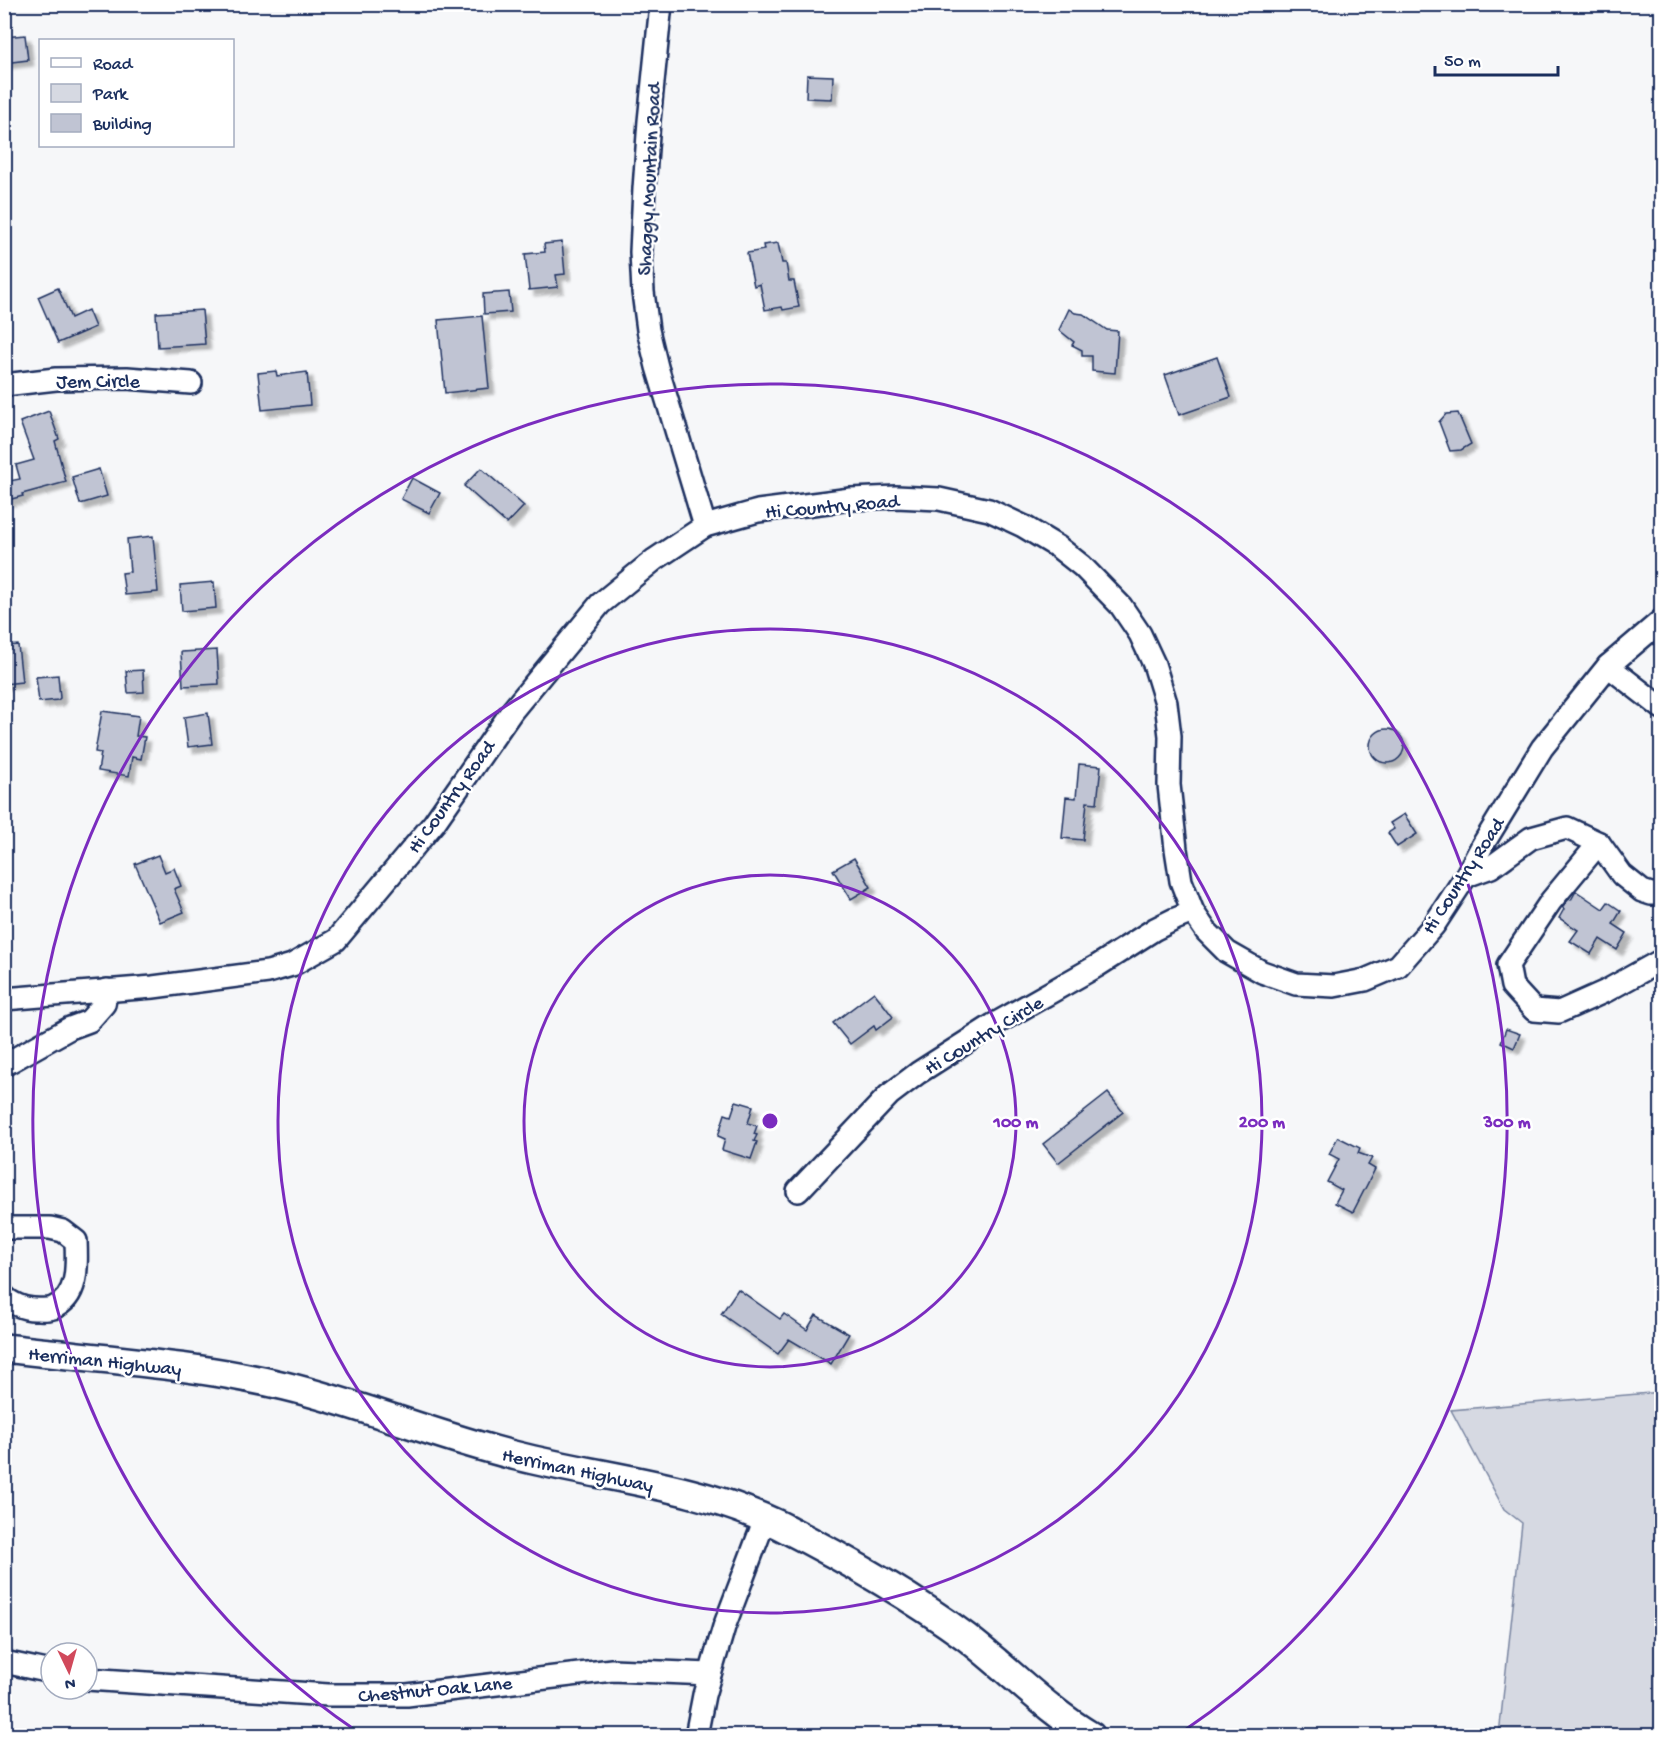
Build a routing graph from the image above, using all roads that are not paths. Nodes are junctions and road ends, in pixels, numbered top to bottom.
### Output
1 (661, 4) edge
2 (191, 383) dead end
3 (4, 385) edge
4 (705, 526) junction
5 (1662, 620) edge
6 (1608, 666) junction
7 (1662, 708) edge
8 (1599, 843) junction
9 (1466, 876) junction
10 (1662, 894) edge
11 (1193, 912) junction
12 (1662, 960) edge
13 (107, 990) junction
14 (4, 999) edge
15 (4, 1065) edge
16 (798, 1191) dead end
17 (4, 1228) edge
18 (4, 1296) edge
19 (4, 1348) edge
20 (765, 1519) junction
21 (4, 1662) edge
22 (39, 1669) edge
23 (710, 1674) junction
24 (99, 1680) edge
25 (696, 1736) edge
26 (1091, 1736) edge

1 - 4 street, Shaggy Mountain Road
2 - 3 street, Jem Circle
4 - 11 street, Hi Country Road
4 - 13 street, Hi Country Road
5 - 6 street, Hi Country Road
6 - 7 street
6 - 9 street, Hi Country Road
8 - 9 street
8 - 10 street
8 - 12 street
9 - 11 street, Hi Country Road
11 - 16 street, Hi Country Circle
13 - 14 street, Hi Country Road
13 - 15 street
17 - 18 street
19 - 20 main road, Herriman Highway
20 - 23 street
20 - 26 main road, Herriman Highway
21 - 22 street
23 - 24 street, Chestnut Oak Lane
23 - 25 street

